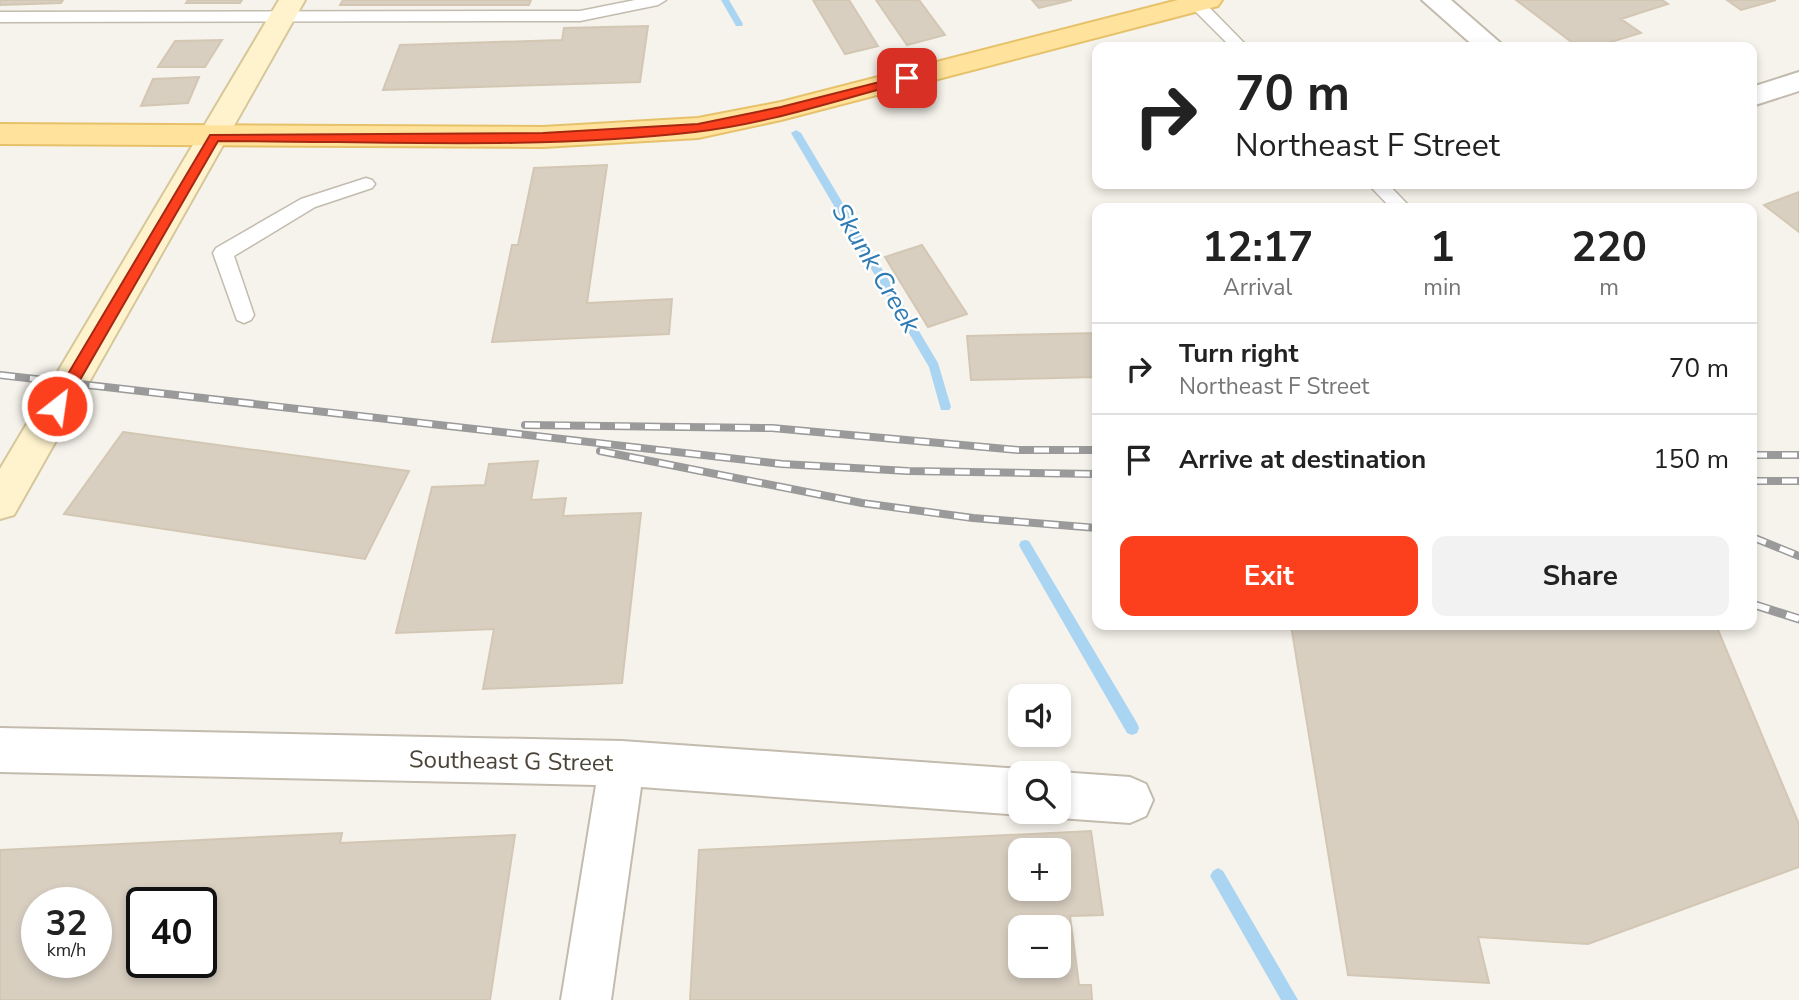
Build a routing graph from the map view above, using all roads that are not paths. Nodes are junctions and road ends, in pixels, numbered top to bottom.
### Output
1 (658, 0) edge
2 (1435, 0) edge
3 (1202, 2) edge
4 (287, 9) edge
5 (0, 17) edge
6 (1236, 42) edge
7 (1485, 42) edge
8 (1799, 81) edge
9 (1757, 95) edge
10 (0, 134) edge
11 (214, 137) junction
12 (366, 184) dead end
13 (1382, 189) edge
14 (1397, 203) edge
15 (244, 315) dead end
16 (0, 503) edge
17 (0, 750) edge
18 (622, 763) junction
19 (1008, 791) edge
20 (1071, 796) edge
21 (1130, 800) dead end
22 (586, 1000) edge

1 - 4 lane
2 - 7 street
3 - 6 lane
3 - 11 main road
4 - 5 lane
4 - 11 street
8 - 9 street
10 - 11 main road
11 - 16 street
12 - 15 lane
13 - 14 lane
17 - 18 street, Southeast G Street
18 - 19 street, Southeast G Street
18 - 22 street
20 - 21 street

